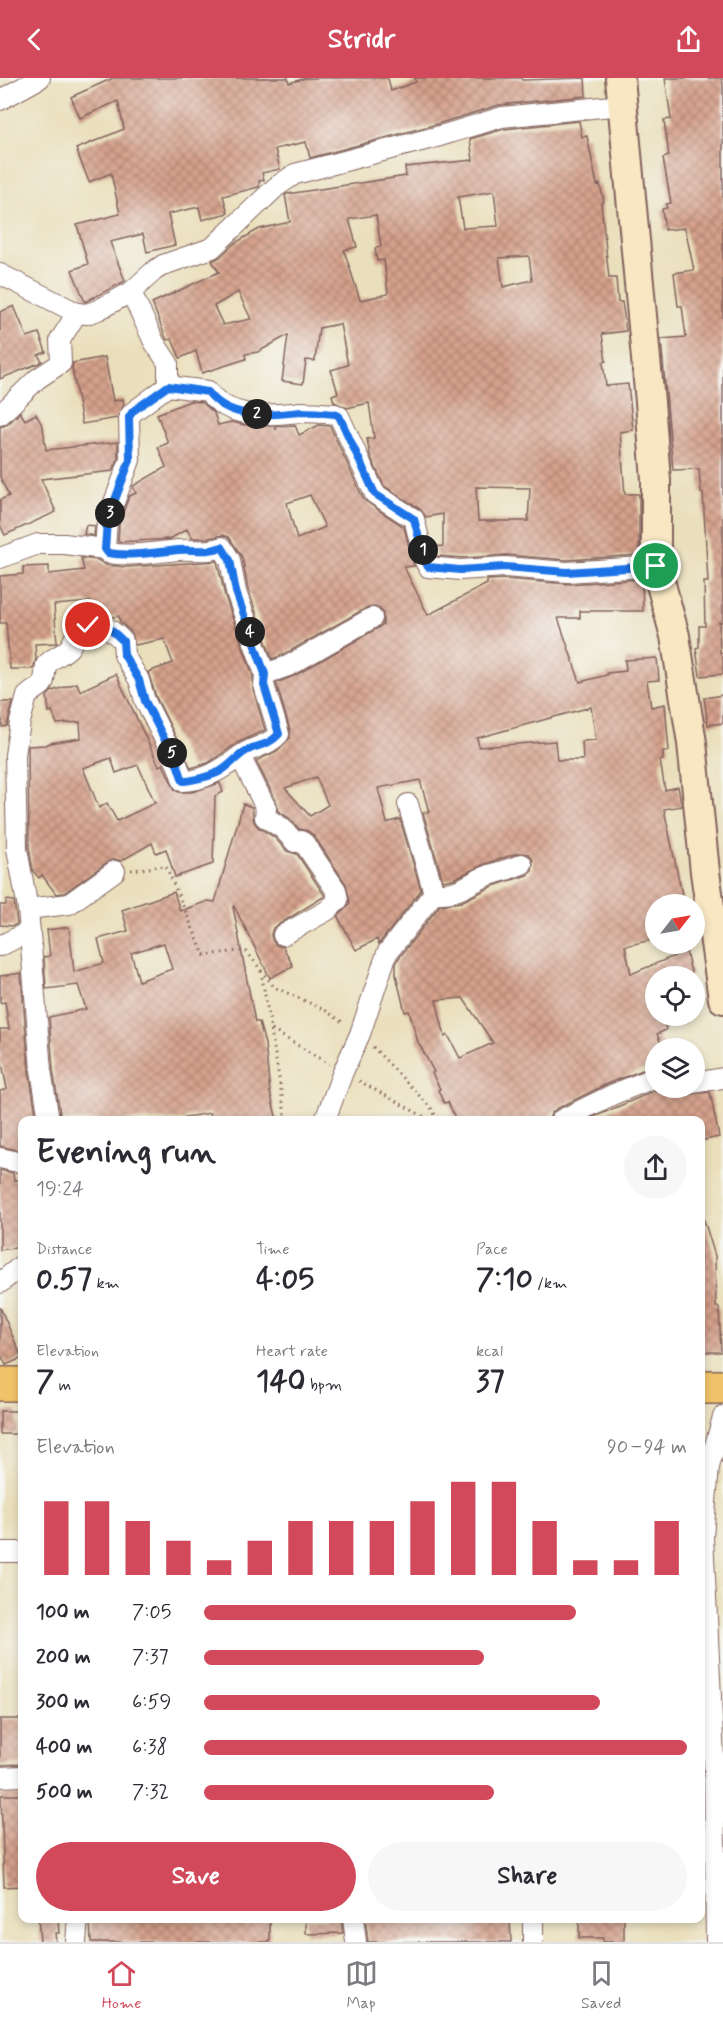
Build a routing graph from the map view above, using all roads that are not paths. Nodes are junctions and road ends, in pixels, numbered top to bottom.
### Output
1 (40, 78) edge
2 (621, 92) edge
3 (0, 100) edge
4 (0, 274) edge
5 (131, 292) junction
6 (77, 313) junction
7 (168, 386) junction
8 (0, 415) edge
9 (105, 549) junction
10 (0, 558) edge
11 (656, 566) junction
12 (372, 618) dead end
13 (265, 674) junction
14 (240, 756) junction
15 (9, 802) edge
16 (408, 804) dead end
17 (522, 864) dead end
18 (114, 871) road end
19 (434, 893) junction
20 (28, 909) junction
21 (30, 932) junction
22 (283, 935) dead end
23 (0, 946) edge
24 (723, 999) edge
25 (723, 1078) edge
26 (645, 1081) edge
27 (705, 1081) edge
28 (48, 1116) edge
29 (326, 1116) edge
30 (569, 1116) edge
31 (0, 1158) edge
32 (18, 1162) edge
33 (18, 1268) edge
34 (0, 1283) edge
35 (0, 1384) edge
36 (18, 1384) edge
37 (705, 1387) edge
38 (723, 1387) edge
39 (723, 1417) edge
40 (705, 1507) edge
41 (0, 1552) edge
42 (18, 1552) edge
43 (705, 1592) edge
44 (18, 1776) edge
45 (0, 1777) edge
46 (719, 1912) edge
47 (78, 1923) edge
48 (354, 1923) edge
49 (533, 1923) edge
50 (76, 1942) edge
51 (356, 1942) edge
52 (533, 1942) edge
53 (716, 1942) edge

1 - 3 street
2 - 5 street
2 - 11 street
4 - 6 street
5 - 6 street
5 - 7 street
6 - 8 street
7 - 9 street
7 - 11 street
9 - 10 street
9 - 13 street
11 - 24 street
12 - 13 street
13 - 14 street
14 - 15 street
14 - 22 street
15 - 20 street
16 - 19 street
17 - 19 street
18 - 20 street
19 - 29 street
20 - 21 street
21 - 23 street
21 - 28 street
25 - 27 street
26 - 30 street
31 - 32 street
33 - 34 street
35 - 36 highway
37 - 38 highway
39 - 40 street
41 - 42 street
43 - 46 street
44 - 45 street
46 - 53 street
47 - 50 street
48 - 51 street
49 - 52 street

